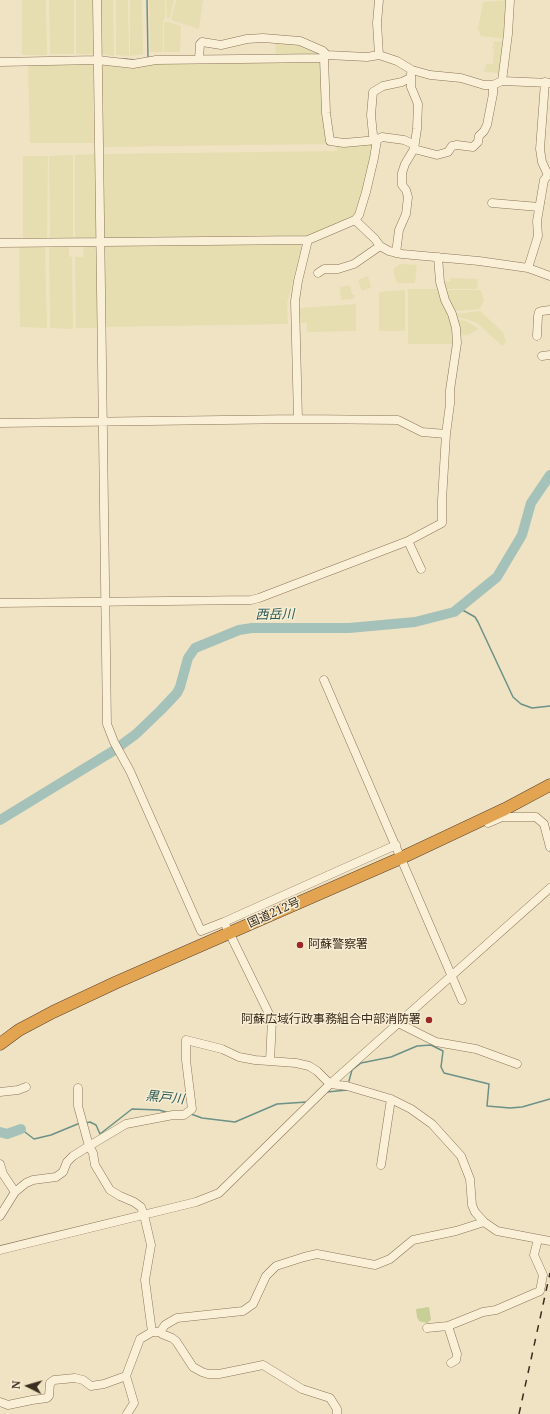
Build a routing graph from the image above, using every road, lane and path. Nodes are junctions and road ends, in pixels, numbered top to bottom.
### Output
1 (97, 0) edge
2 (379, 0) edge
3 (510, 0) edge
4 (379, 55) junction
5 (326, 57) junction
6 (199, 59) junction
7 (97, 60) junction
8 (0, 62) edge
9 (411, 74) junction
10 (502, 81) junction
11 (548, 83) edge
12 (493, 85) junction
13 (377, 140) junction
14 (414, 149) junction
15 (549, 174) edge
16 (492, 203) dead end
17 (539, 207) junction
18 (355, 220) junction
19 (308, 240) junction
20 (100, 242) junction
21 (0, 243) edge
22 (380, 246) junction
23 (396, 253) junction
24 (438, 257) junction
25 (528, 268) junction
26 (318, 272) dead end
27 (550, 276) edge
28 (550, 310) edge
29 (537, 336) dead end
30 (298, 419) junction
31 (103, 422) junction
32 (0, 423) edge
33 (446, 434) junction
34 (408, 541) junction
35 (421, 569) dead end
36 (106, 602) junction
37 (0, 603) edge
38 (324, 680) dead end
39 (550, 785) edge
40 (472, 824) junction
41 (396, 845) junction
42 (550, 847) edge
43 (401, 858) junction
44 (550, 888) edge
45 (224, 922) junction
46 (229, 934) junction
47 (451, 975) junction
48 (462, 1000) dead end
49 (398, 1023) junction
50 (0, 1044) edge
51 (270, 1061) junction
52 (517, 1064) dead end
53 (330, 1084) junction
54 (26, 1087) dead end
55 (78, 1088) dead end
56 (0, 1092) edge
57 (391, 1099) junction
58 (89, 1146) junction
59 (0, 1164) edge
60 (381, 1166) dead end
61 (15, 1192) junction
62 (144, 1215) junction
63 (0, 1216) edge
64 (484, 1222) junction
65 (538, 1239) junction
66 (550, 1240) edge
67 (0, 1250) edge
68 (448, 1326) junction
69 (427, 1328) dead end
70 (156, 1332) junction
71 (451, 1363) dead end
72 (126, 1376) junction
73 (0, 1402) edge
74 (127, 1414) edge
75 (337, 1414) edge

1 - 7 street
2 - 4 street
3 - 10 street
4 - 5 street
4 - 9 street
5 - 6 street
5 - 6 street
5 - 13 street
6 - 7 street
7 - 8 street
7 - 20 street
9 - 12 street
9 - 13 street
9 - 14 street
10 - 11 street
10 - 12 street
11 - 15 street
12 - 14 street
13 - 14 street
13 - 18 street
14 - 23 street
15 - 17 street
16 - 17 street
17 - 25 street
18 - 19 street
18 - 22 street
19 - 20 street
19 - 30 street
20 - 21 street
20 - 31 street
22 - 23 street
22 - 26 street
23 - 24 street
24 - 25 street
24 - 33 street
25 - 27 street
28 - 29 street
30 - 31 street
30 - 33 street
31 - 32 street
31 - 36 street
33 - 34 street
34 - 35 street
34 - 36 street
36 - 37 street
36 - 45 street
38 - 41 street
39 - 40 highway, 国道212号
40 - 42 street
40 - 43 highway, 国道212号
41 - 43 street
41 - 45 street
43 - 46 highway, 国道212号
43 - 47 street
44 - 47 street
45 - 46 street
46 - 50 highway, 国道212号
46 - 51 street
47 - 48 street
47 - 49 street
49 - 52 street
49 - 53 street
51 - 53 street
51 - 58 street
53 - 57 street
53 - 62 street
54 - 56 street
55 - 58 street
57 - 60 street
57 - 64 street
58 - 61 street
58 - 62 street
59 - 61 street
61 - 63 street
62 - 67 street
62 - 70 street
64 - 65 street
64 - 70 street
65 - 66 street
65 - 68 street
68 - 69 street
68 - 71 street
70 - 72 street
70 - 75 street
72 - 73 street
72 - 74 street

